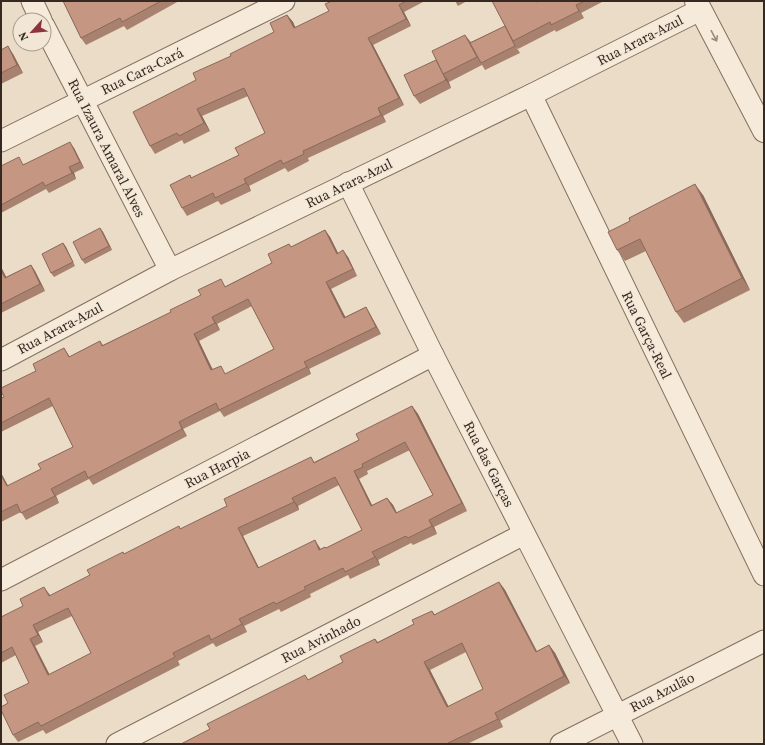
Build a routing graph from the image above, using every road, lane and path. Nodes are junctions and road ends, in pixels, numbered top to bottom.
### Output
1 (32, 1) edge
2 (284, 1) edge
3 (698, 5) edge
4 (37, 12) edge
5 (52, 42) edge
6 (531, 95) junction
7 (82, 101) junction
8 (764, 131) edge
9 (1, 141) edge
10 (348, 183) junction
11 (170, 270) junction
12 (433, 355) junction
13 (1, 360) edge
14 (524, 534) junction
15 (764, 575) edge
16 (1, 580) edge
17 (764, 641) edge
18 (618, 715) junction
19 (117, 744) edge
20 (560, 744) edge
21 (632, 744) edge

1 - 4 street
2 - 7 street, Rua Cara-Cará
3 - 6 street, Rua Arara-Azul
3 -> 8 street
5 - 7 street, Rua Izaura Amaral Alves
6 - 10 street, Rua Arara-Azul
6 - 15 street, Rua Garça-Real
7 - 9 street, Rua Cara-Cará
7 - 11 street, Rua Izaura Amaral Alves
10 - 11 street, Rua Arara-Azul
10 - 12 street, Rua das Garças
11 - 13 street, Rua Arara-Azul
12 - 14 street, Rua das Garças
12 - 16 street, Rua Harpia
14 - 18 street, Rua das Garças
14 - 19 street, Rua Avinhado
17 - 18 street, Rua Azulão
18 - 20 street, Rua Azulão
18 - 21 street, Rua das Garças

